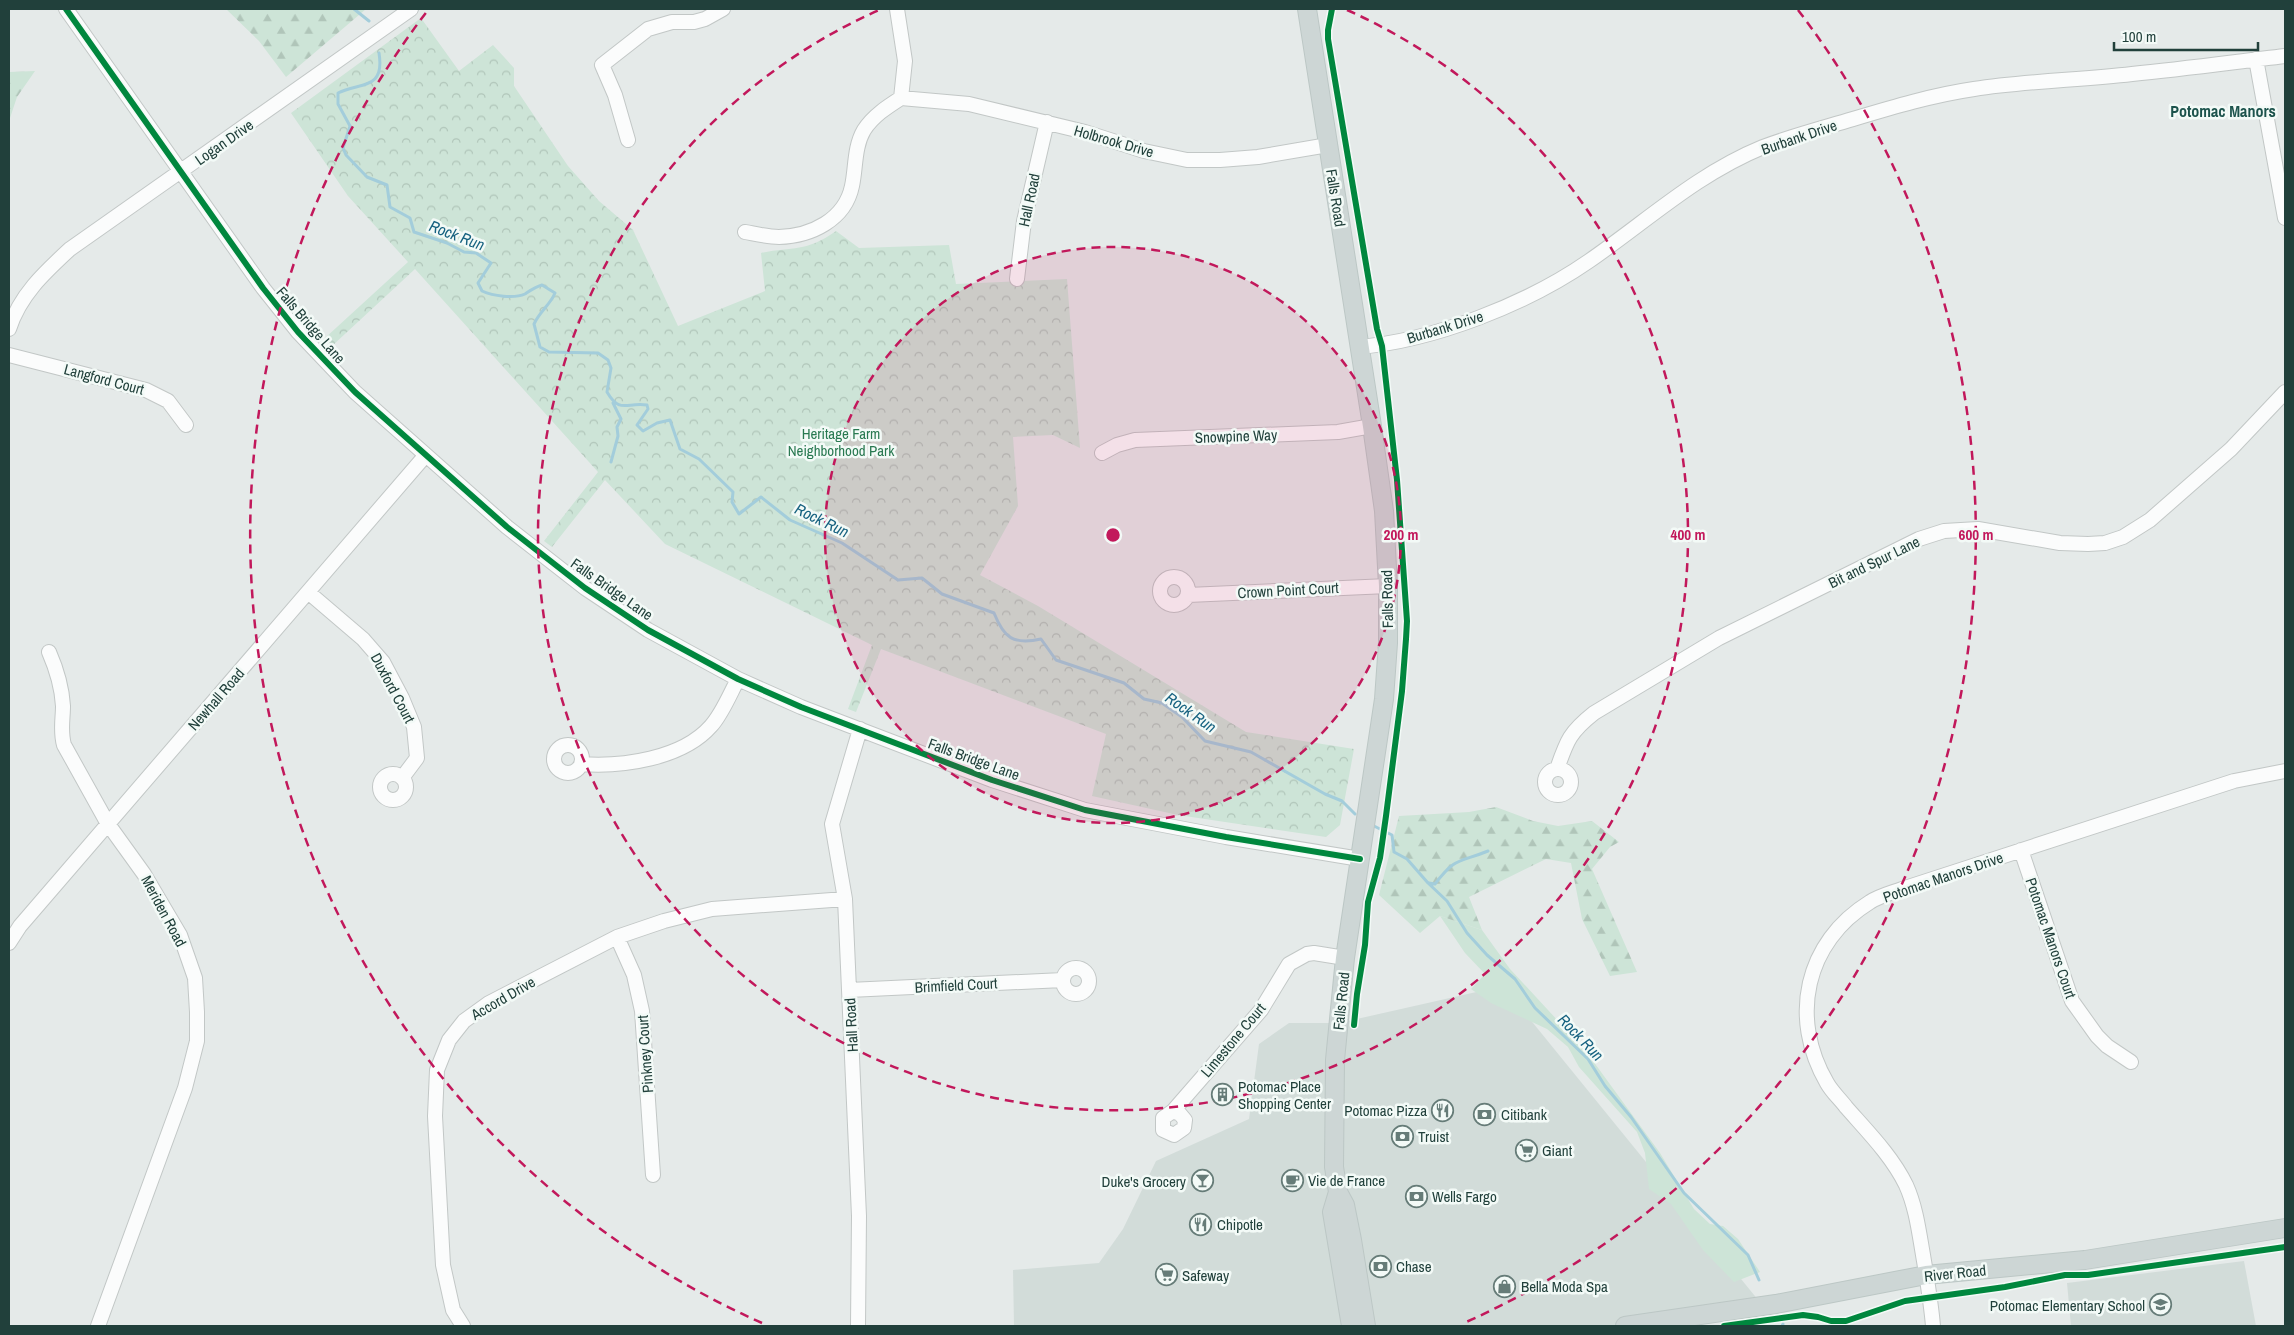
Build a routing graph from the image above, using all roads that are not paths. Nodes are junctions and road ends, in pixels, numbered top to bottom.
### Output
1 (66, 9) edge
2 (411, 9) edge
3 (723, 9) edge
4 (897, 9) edge
5 (1307, 9) edge
6 (2285, 56) edge
7 (2256, 59) junction
8 (901, 98) junction
9 (1047, 122) junction
10 (628, 140) dead end
11 (1328, 145) junction
12 (181, 172) junction
13 (2285, 218) edge
14 (745, 232) dead end
15 (1016, 279) dead end
16 (9, 329) edge
17 (1358, 348) junction
18 (9, 355) edge
19 (2285, 392) edge
20 (186, 425) dead end
21 (1372, 426) junction
22 (1102, 453) dead end
23 (425, 456) junction
24 (1388, 586) junction
25 (308, 592) junction
26 (1188, 595) dead end
27 (49, 652) dead end
28 (738, 679) junction
29 (860, 729) junction
30 (581, 764) dead end
31 (1557, 769) dead end
32 (2285, 771) edge
33 (402, 778) dead end
34 (108, 824) junction
35 (2021, 850) junction
36 (1360, 859) junction
37 (845, 899) junction
38 (617, 937) junction
39 (9, 943) edge
40 (1345, 958) junction
41 (1062, 980) dead end
42 (849, 990) junction
43 (2131, 1062) dead end
44 (1173, 1111) dead end
45 (653, 1175) dead end
46 (1338, 1192) junction
47 (2285, 1228) edge
48 (1926, 1276) junction
49 (98, 1326) edge
50 (463, 1326) edge
51 (858, 1326) edge
52 (1351, 1326) edge
53 (1366, 1326) edge
54 (1625, 1326) edge
55 (1933, 1326) edge

1 - 12 street, Falls Bridge Lane
2 - 12 street, Logan Drive
3 - 10 street
4 - 8 street
5 - 11 main road, Falls Road
6 - 7 street, Burbank Drive
7 - 13 street
7 - 17 street, Burbank Drive
8 - 9 street, Holbrook Drive
8 - 14 street
9 - 11 street, Holbrook Drive
9 - 15 street, Hall Road
11 - 17 main road, Falls Road
12 - 16 street, Logan Drive
12 - 23 street, Falls Bridge Lane
17 - 21 main road, Falls Road
18 - 20 street, Langford Court
19 - 31 street, Bit and Spur Lane
21 - 22 street, Snowpine Way
21 - 24 main road, Falls Road
23 - 25 street, Newhall Road
23 - 28 street, Falls Bridge Lane
24 - 26 street, Crown Point Court
24 - 36 main road, Falls Road
25 - 33 street, Duxford Court
25 - 34 street, Newhall Road
27 - 34 street, Meriden Road
28 - 29 street, Falls Bridge Lane
28 - 30 street
29 - 36 street, Falls Bridge Lane
29 - 37 street, Hall Road
32 - 35 street, Potomac Manors Drive
34 - 39 street, Newhall Road
34 - 49 street, Meriden Road
35 - 43 street, Potomac Manors Court
35 - 48 street, Potomac Manors Drive
36 - 40 main road, Falls Road
37 - 38 street, Accord Drive
37 - 42 street, Hall Road
38 - 45 street, Pinkney Court
38 - 50 street, Accord Drive
40 - 44 street, Limestone Court
40 - 46 main road, Falls Road
41 - 42 street, Brimfield Court
42 - 51 street, Hall Road
46 - 52 main road, Falls Road
46 - 53 main road, Falls Road
47 - 48 main road, River Road
48 - 54 main road, River Road
48 - 55 street, Potomac Manors Drive

